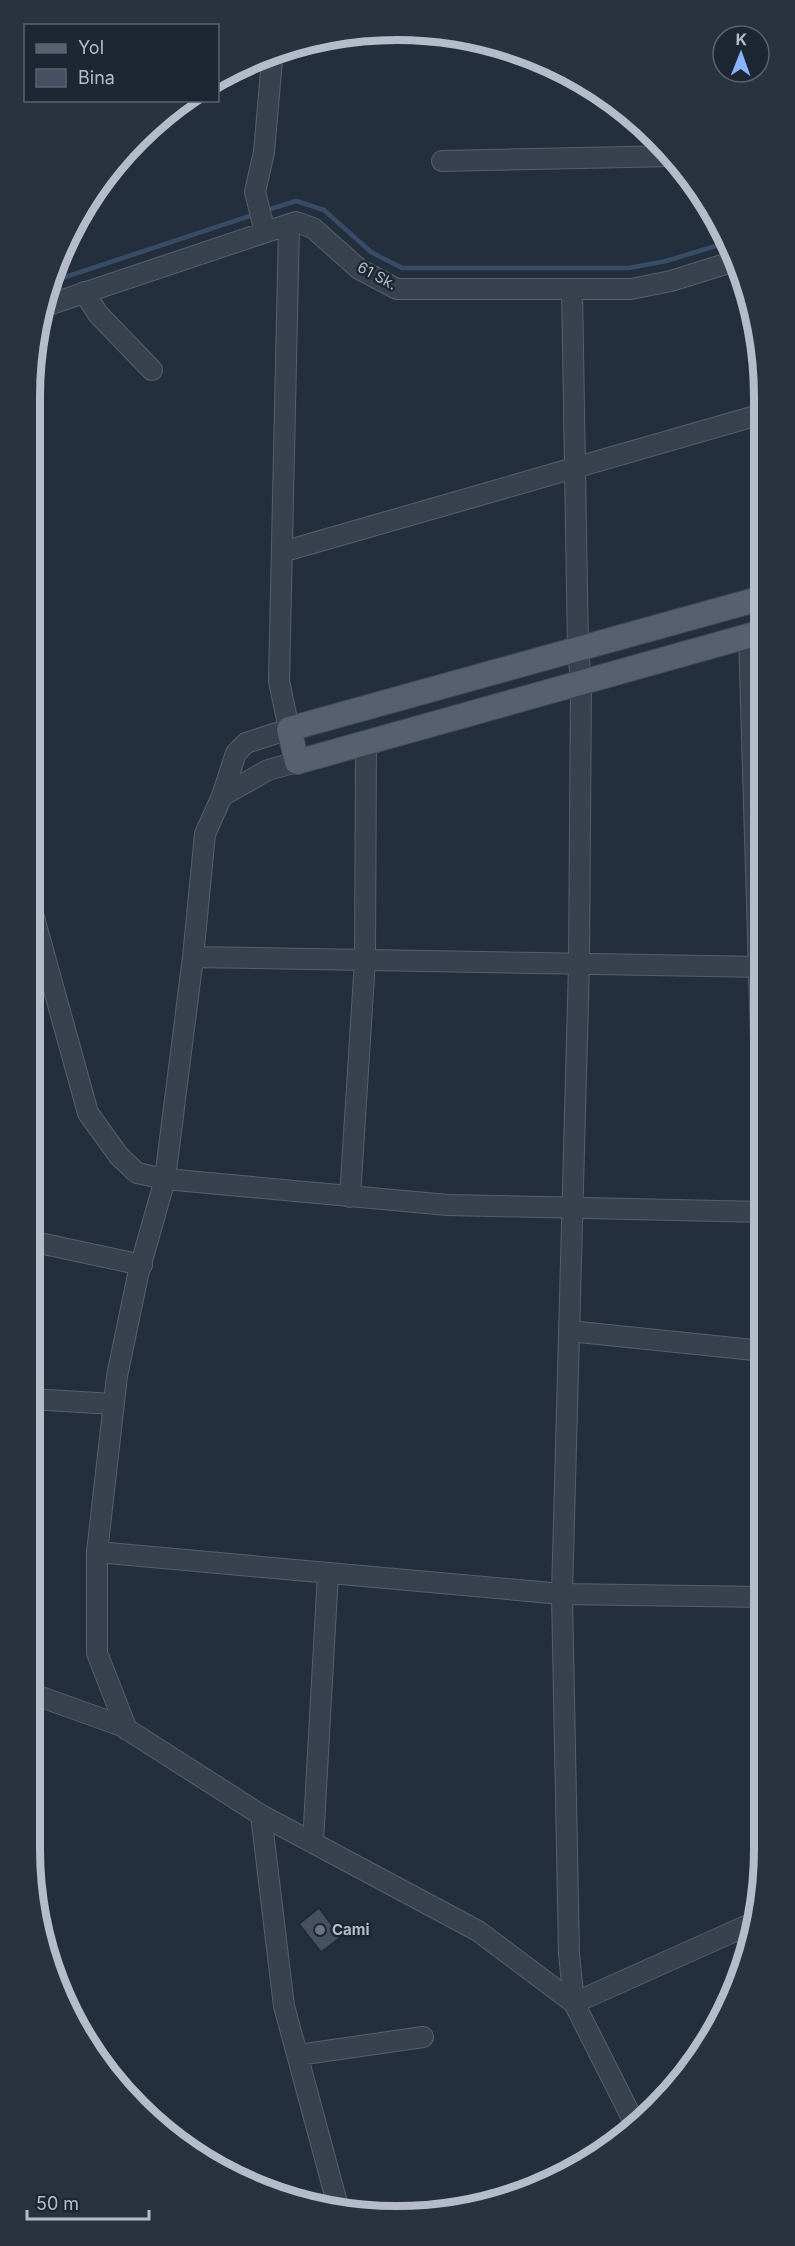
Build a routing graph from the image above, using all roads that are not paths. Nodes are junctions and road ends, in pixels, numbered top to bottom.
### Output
1 (272, 64) edge
2 (661, 156) edge
3 (442, 161) dead end
4 (261, 219) junction
5 (289, 225) junction
6 (728, 263) edge
7 (572, 289) junction
8 (84, 292) junction
9 (54, 303) edge
10 (152, 370) dead end
11 (754, 416) edge
12 (575, 467) junction
13 (282, 552) junction
14 (754, 600) edge
15 (754, 635) edge
16 (578, 649) junction
17 (581, 682) junction
18 (289, 729) junction
19 (366, 742) junction
20 (297, 762) junction
21 (222, 796) junction
22 (40, 939) edge
23 (193, 957) junction
24 (365, 960) junction
25 (579, 964) junction
26 (754, 967) edge
27 (165, 1179) junction
28 (350, 1197) junction
29 (572, 1207) junction
30 (754, 1212) edge
31 (40, 1243) edge
32 (142, 1265) junction
33 (569, 1331) junction
34 (754, 1351) edge
35 (40, 1400) edge
36 (114, 1404) junction
37 (97, 1552) junction
38 (328, 1573) junction
39 (562, 1594) junction
40 (754, 1597) edge
41 (40, 1697) edge
42 (127, 1730) junction
43 (261, 1815) junction
44 (313, 1843) junction
45 (746, 1926) edge
46 (573, 2003) junction
47 (423, 2037) dead end
48 (298, 2055) junction
49 (632, 2118) edge
50 (336, 2200) edge

1 - 4 street
2 - 3 street
4 - 5 street, 61 Sk.
4 - 8 street, 61 Sk.
5 - 7 street, 61 Sk.
5 - 13 street
6 - 7 street, 61 Sk.
7 - 12 street
8 - 9 street, 61 Sk.
8 - 10 street
11 - 12 street
12 - 13 street
12 - 16 street
13 - 18 street
14 - 16 main road
15 - 17 main road
16 - 17 street
16 - 18 main road
17 - 19 main road
17 - 25 street
18 - 20 main road
18 - 21 street
19 - 20 main road
19 - 24 street
20 - 21 street
21 - 23 street
22 - 27 street
23 - 24 street
23 - 27 street
24 - 25 street
24 - 28 street
25 - 26 street
25 - 29 street
27 - 28 street
27 - 32 street
28 - 29 street
29 - 30 street
29 - 33 street
31 - 32 street
32 - 36 street
33 - 34 street
33 - 39 street
35 - 36 street
36 - 37 street
37 - 38 street
37 - 42 street
38 - 39 street
38 - 44 street
39 - 40 street
39 - 46 street
41 - 42 street
42 - 43 street
43 - 44 street
43 - 48 street
44 - 46 street
45 - 46 street
46 - 49 street
47 - 48 street
48 - 50 street

